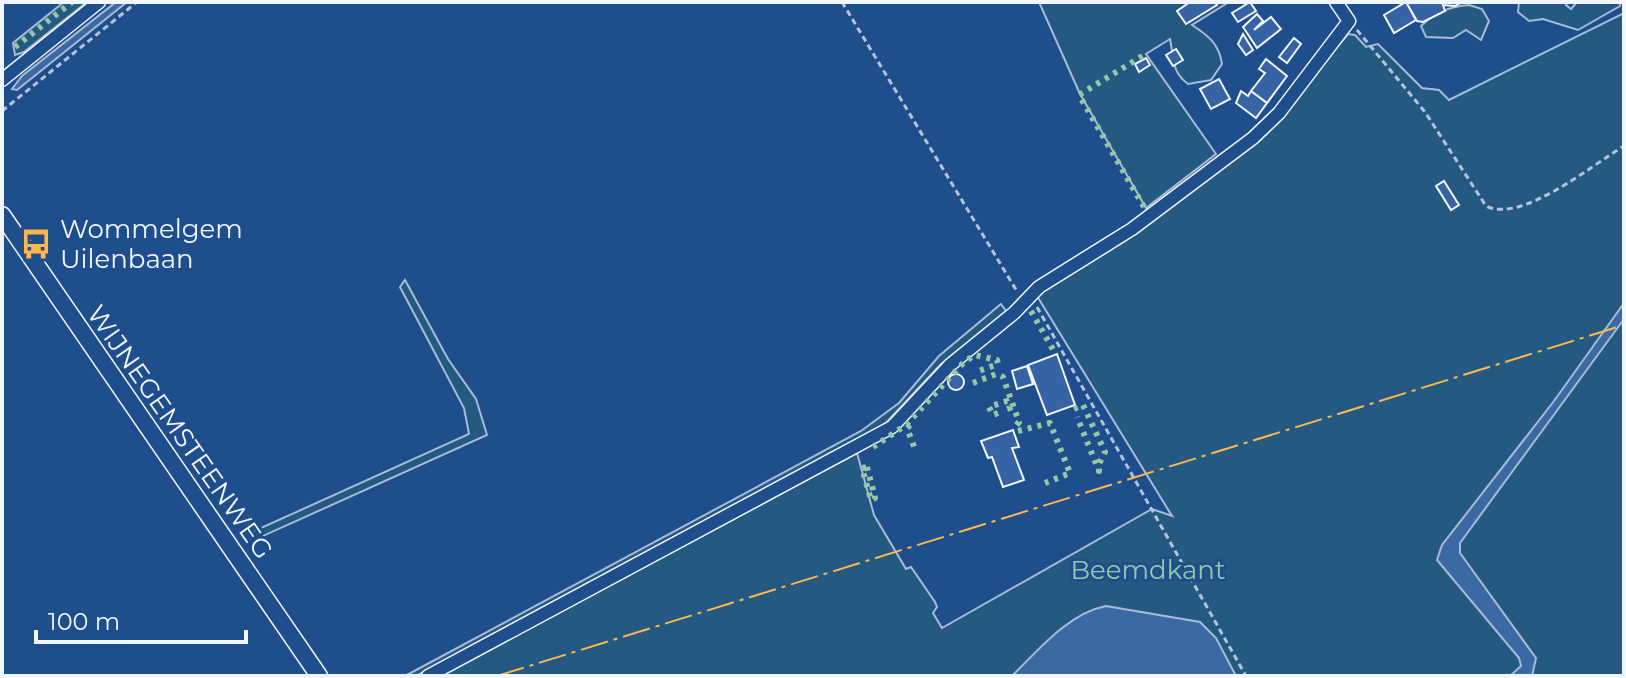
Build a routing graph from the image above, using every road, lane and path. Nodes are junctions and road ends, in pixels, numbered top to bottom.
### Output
1 (99, 2) edge
2 (137, 2) edge
3 (842, 2) edge
4 (1336, 2) edge
5 (1349, 21) junction
6 (2, 80) edge
7 (2, 111) edge
8 (1624, 146) edge
9 (2, 215) edge
10 (1025, 301) junction
11 (319, 676) edge
12 (428, 676) edge
13 (1246, 676) edge

1 - 6 street
2 - 7 path
3 - 10 path
4 - 5 street
5 - 8 path
5 - 10 street
9 - 11 street, WIJNEGEMSTEENWEG
10 - 12 street
10 - 13 path

